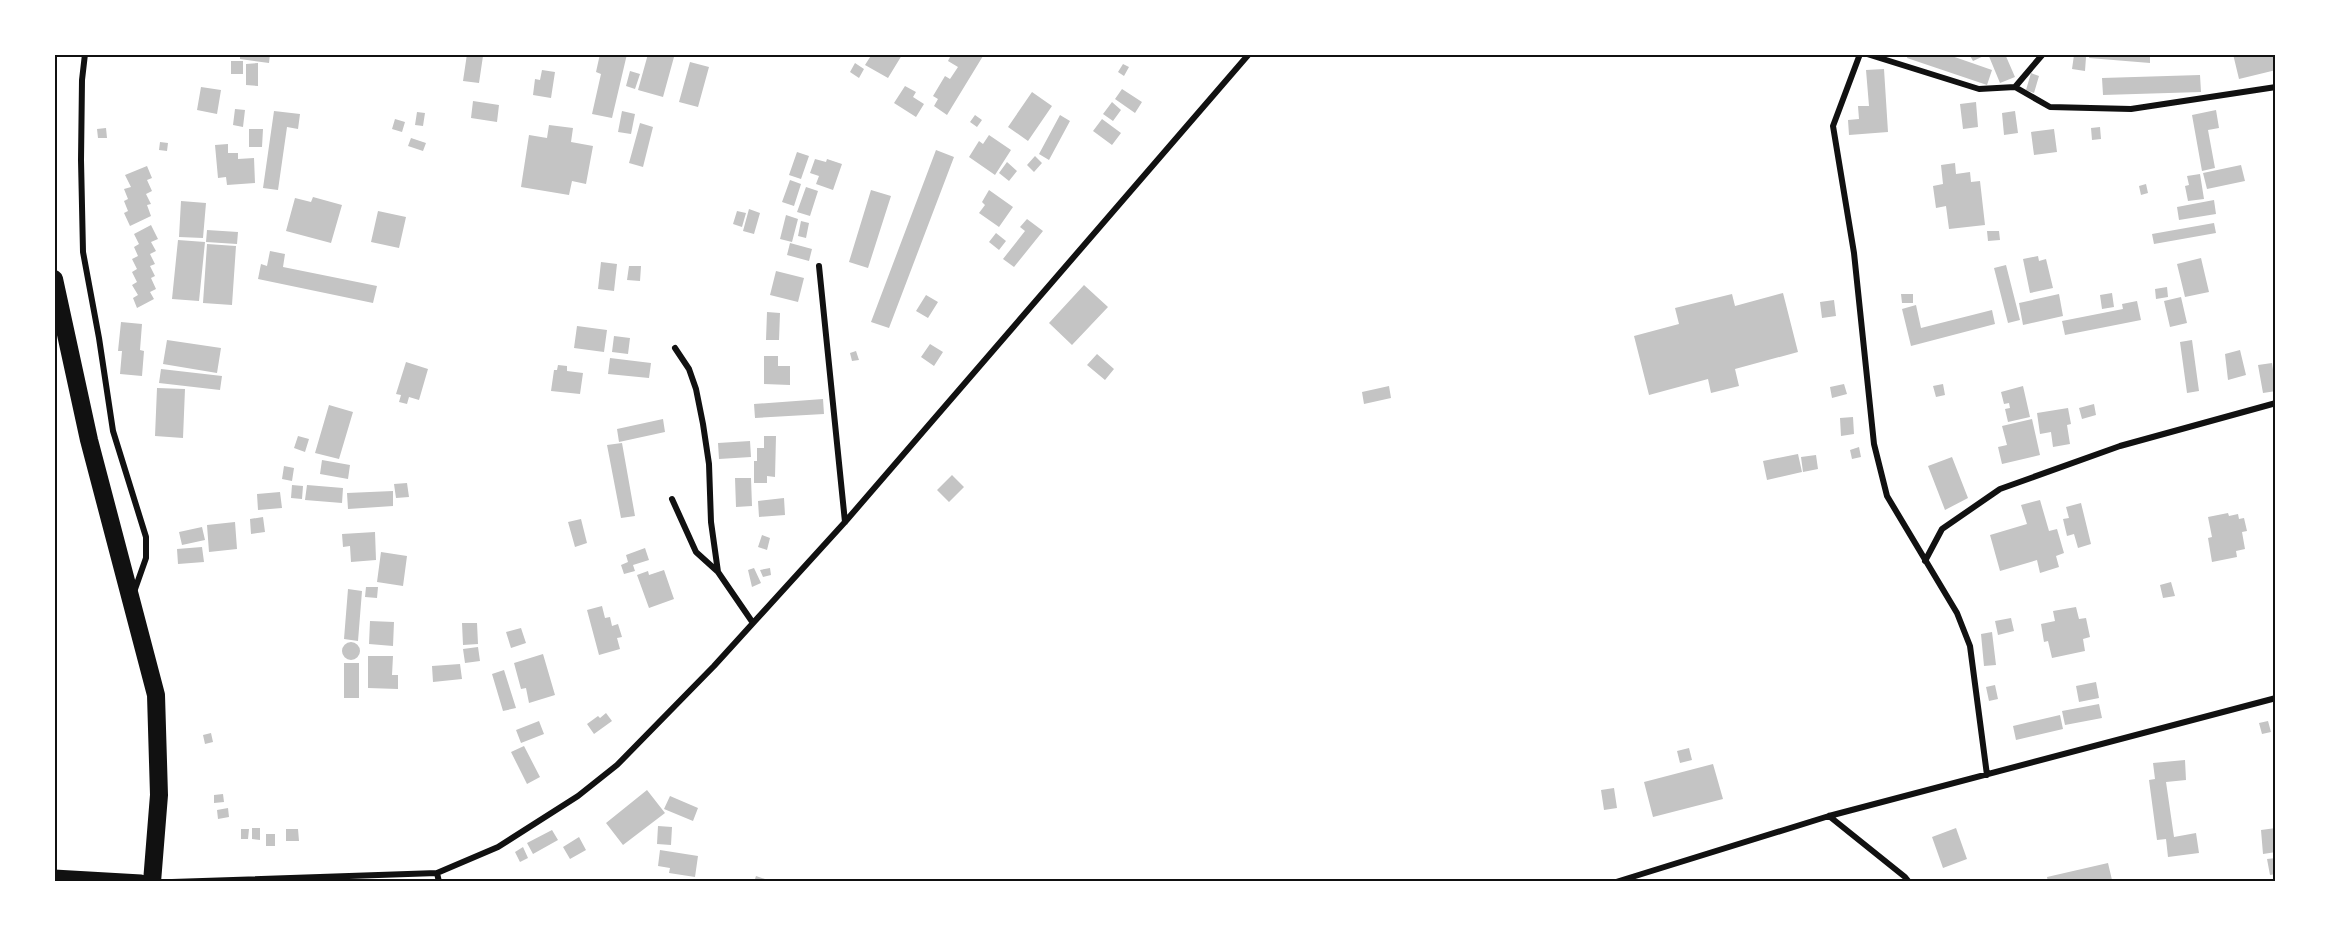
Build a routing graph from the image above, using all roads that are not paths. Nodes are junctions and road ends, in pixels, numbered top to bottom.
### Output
1 (85, 54) edge
2 (1250, 54) edge
3 (1860, 54) edge
4 (1867, 54) edge
5 (2043, 54) edge
6 (2015, 87) junction
7 (2276, 87) edge
8 (819, 266) dead end
9 (54, 279) edge
10 (675, 348) dead end
11 (2276, 403) edge
12 (672, 499) dead end
13 (845, 522) junction
14 (1925, 561) junction
15 (718, 572) junction
16 (130, 601) junction
17 (753, 623) junction
18 (2276, 698) edge
19 (1987, 775) junction
20 (1829, 816) junction
21 (437, 873) junction
22 (54, 877) edge
23 (141, 882) edge
24 (152, 882) edge
25 (172, 882) edge
26 (440, 882) edge
27 (1616, 882) edge
28 (1909, 882) edge

1 - 16 street
2 - 13 street
3 - 14 street
4 - 6 street
5 - 6 street
6 - 7 street
8 - 13 street
9 - 16 highway
10 - 15 street
11 - 14 street
12 - 15 street
13 - 17 street
14 - 19 street
15 - 17 street
16 - 24 highway
17 - 21 street
18 - 19 street
19 - 20 street
20 - 27 street
20 - 28 street
21 - 25 street
21 - 26 street
22 - 23 main road

